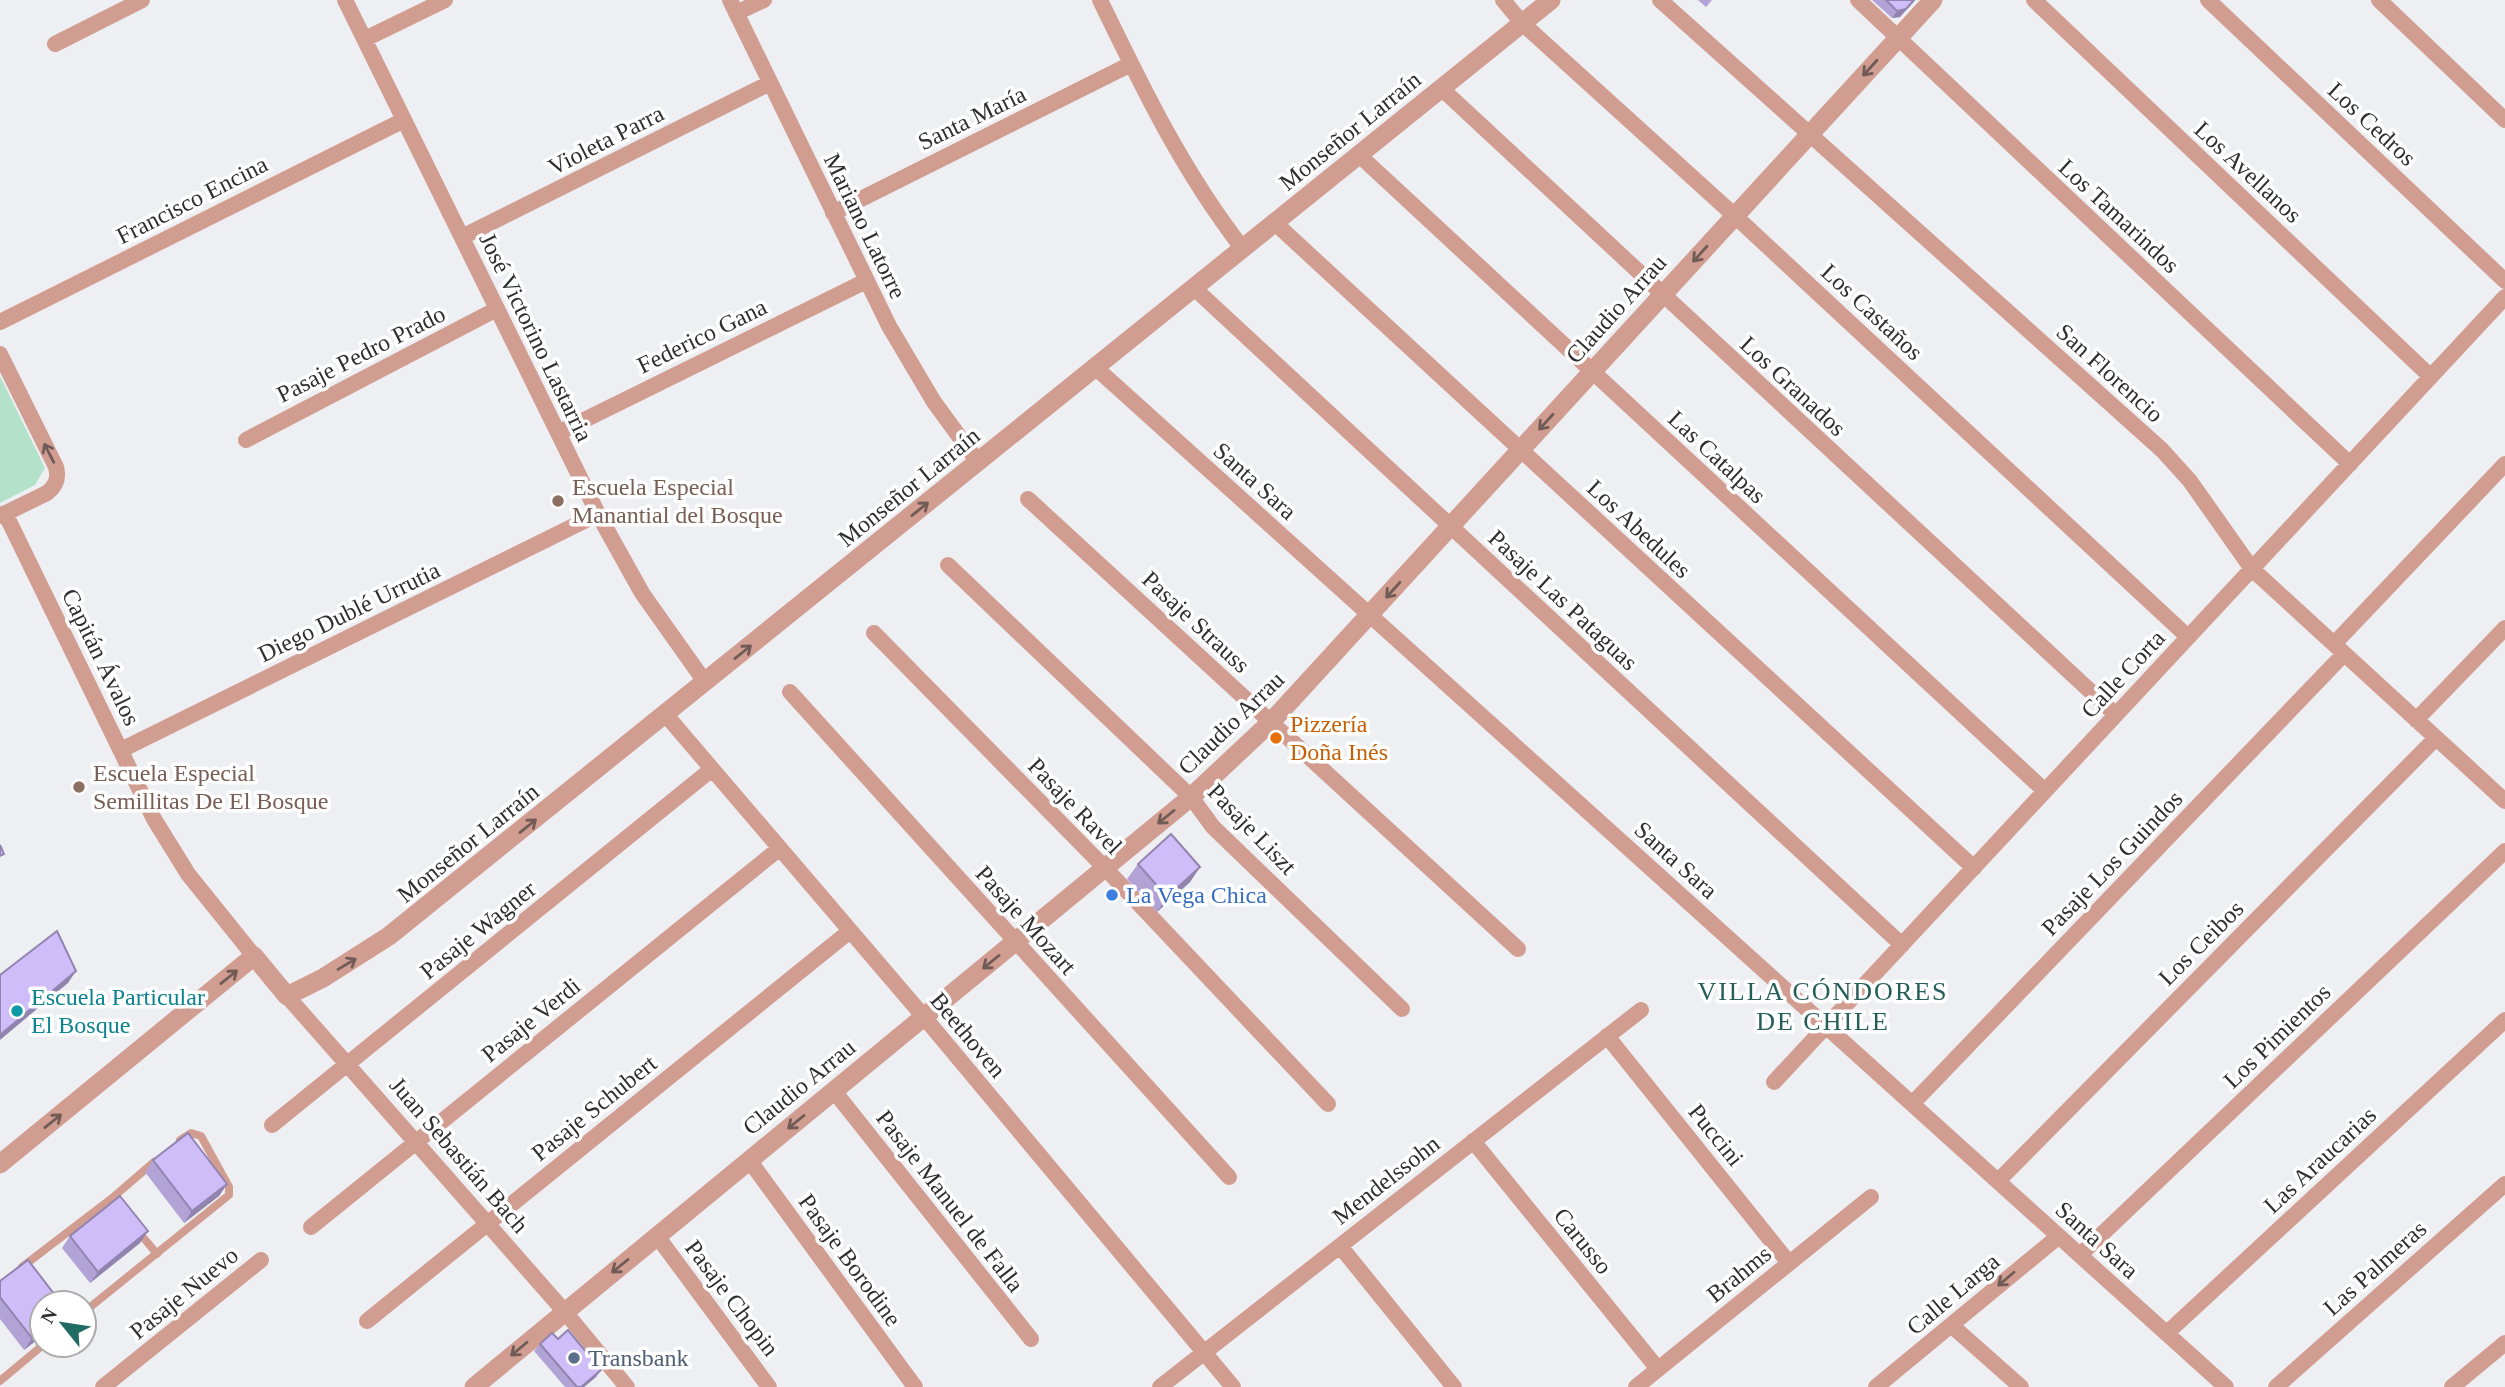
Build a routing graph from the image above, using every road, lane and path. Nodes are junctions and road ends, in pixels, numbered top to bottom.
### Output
1 (142, 0) edge
2 (345, 0) edge
3 (445, 0) edge
4 (764, 0) edge
5 (1503, 0) edge
6 (1551, 0) edge
7 (1660, 0) edge
8 (1858, 0) edge
9 (1933, 0) edge
10 (2034, 0) edge
11 (2208, 0) edge
12 (2379, 0) edge
13 (1103, 1) edge
14 (733, 7) edge
15 (1522, 23) junction
16 (365, 39) junction
17 (1897, 39) junction
18 (55, 44) dead end
19 (1131, 64) junction
20 (770, 83) junction
21 (1441, 89) junction
22 (404, 120) junction
23 (2505, 120) edge
24 (1810, 134) junction
25 (1359, 155) junction
26 (833, 213) junction
27 (1735, 216) junction
28 (1275, 223) junction
29 (462, 237) junction
30 (1243, 249) junction
31 (866, 281) junction
32 (2505, 281) edge
33 (1194, 288) junction
34 (1662, 296) junction
35 (2505, 297) edge
36 (497, 309) junction
37 (0, 322) edge
38 (0, 354) edge
39 (1096, 368) junction
40 (1592, 372) junction
41 (2431, 377) junction
42 (558, 433) junction
43 (246, 440) dead end
44 (1520, 451) junction
45 (978, 462) junction
46 (2350, 464) junction
47 (2505, 464) edge
48 (1028, 499) dead end
49 (2, 514) edge
50 (598, 514) junction
51 (1451, 527) junction
52 (948, 565) dead end
53 (2252, 569) junction
54 (1370, 615) junction
55 (2505, 628) edge
56 (874, 633) dead end
57 (2188, 637) junction
58 (2339, 649) junction
59 (705, 682) junction
60 (790, 692) dead end
61 (666, 715) junction
62 (2116, 715) junction
63 (2416, 719) junction
64 (1271, 722) junction
65 (2436, 738) junction
66 (121, 750) junction
67 (712, 769) junction
68 (2045, 791) junction
69 (2503, 795) edge
70 (1191, 797) junction
71 (779, 848) junction
72 (2505, 851) edge
73 (1105, 868) junction
74 (1974, 868) junction
75 (850, 931) junction
76 (1015, 942) junction
77 (1902, 945) junction
78 (1518, 949) dead end
79 (254, 956) junction
80 (287, 996) junction
81 (1402, 1009) dead end
82 (1641, 1010) dead end
83 (924, 1017) junction
84 (2505, 1020) edge
85 (1827, 1026) junction
86 (1607, 1036) junction
87 (347, 1064) junction
88 (1774, 1082) dead end
89 (834, 1091) junction
90 (1328, 1104) dead end
91 (1912, 1104) junction
92 (272, 1125) dead end
93 (177, 1142) edge
94 (416, 1142) junction
95 (1473, 1142) junction
96 (158, 1158) edge
97 (749, 1160) junction
98 (0, 1164) edge
99 (1229, 1177) dead end
100 (1998, 1181) junction
101 (2505, 1184) edge
102 (1871, 1197) dead end
103 (111, 1199) junction
104 (119, 1208) edge
105 (488, 1224) junction
106 (134, 1226) edge
107 (311, 1227) dead end
108 (657, 1236) junction
109 (2059, 1236) junction
110 (1340, 1246) junction
111 (157, 1254) junction
112 (2080, 1255) junction
113 (261, 1260) dead end
114 (1789, 1263) junction
115 (10, 1276) edge
116 (98, 1301) edge
117 (565, 1312) junction
118 (367, 1321) dead end
119 (1951, 1325) junction
120 (2166, 1333) junction
121 (1031, 1339) dead end
122 (2505, 1343) edge
123 (1205, 1352) junction
124 (28, 1358) edge
125 (1658, 1369) junction
126 (0, 1381) edge
127 (103, 1387) edge
128 (474, 1387) edge
129 (627, 1387) edge
130 (769, 1387) edge
131 (915, 1387) edge
132 (1160, 1387) edge
133 (1233, 1387) edge
134 (1454, 1387) edge
135 (1636, 1387) edge
136 (1876, 1387) edge
137 (2021, 1387) edge
138 (2226, 1387) edge
139 (2276, 1387) edge
140 (2452, 1387) edge

1 - 18 street
2 - 16 street, José Victorino Lastarria
3 - 16 street
4 - 14 street
5 - 15 street, Los Castaños
6 - 15 street, Monseñor Larraín
7 - 24 street, San Florencio
8 - 17 street, Los Tamarindos
9 - 17 street, Claudio Arrau
10 - 41 street, Los Avellanos
11 - 32 street, Los Cedros
12 - 23 street
13 - 19 street
14 - 20 street, Mariano Latorre
15 - 21 street, Monseñor Larraín
15 - 27 street, Los Castaños
16 - 22 street, José Victorino Lastarria
17 -> 24 street, Claudio Arrau
17 - 46 street, Los Tamarindos
19 - 26 street, Santa María
19 - 30 street
20 - 26 street, Mariano Latorre
20 - 29 street, Violeta Parra
21 - 25 street, Monseñor Larraín
21 - 34 street, Los Granados
22 - 29 street, José Victorino Lastarria
22 - 37 street, Francisco Encina
24 - 27 street, Claudio Arrau
24 - 53 street, San Florencio
25 - 28 street, Monseñor Larraín
25 - 40 street, Las Catalpas
26 - 31 street, Mariano Latorre
27 -> 34 street, Claudio Arrau
27 - 57 street, Los Castaños
28 - 30 street, Monseñor Larraín
28 - 44 street, Los Abedules
29 - 36 street, José Victorino Lastarria
30 - 33 street, Monseñor Larraín
31 - 42 street, Federico Gana
31 - 45 street, Mariano Latorre
33 - 39 street, Monseñor Larraín
33 - 51 street, Pasaje Las Pataguas
34 - 40 street, Claudio Arrau
34 - 62 street, Los Granados
35 - 41 street, Calle Corta
36 - 42 street, José Victorino Lastarria
36 - 43 street, Pasaje Pedro Prado
49 -> 38 street, Capitán Ávalos
39 - 45 street, Monseñor Larraín
39 - 54 street, Santa Sara
40 -> 44 street, Claudio Arrau
40 - 68 street, Las Catalpas
41 - 46 street, Calle Corta
42 - 50 street, José Victorino Lastarria
44 - 51 street, Claudio Arrau
44 - 74 street, Los Abedules
59 -> 45 street, Monseñor Larraín
46 - 53 street, Calle Corta
47 - 58 street, Pasaje Los Guindos
48 - 64 street, Pasaje Strauss
49 - 66 street, Capitán Ávalos
50 - 59 street, José Victorino Lastarria
50 - 66 street, Diego Dublé Urrutia
51 -> 54 street, Claudio Arrau
51 - 77 street, Pasaje Las Pataguas
52 - 70 street, Pasaje Liszt
53 - 57 street, Calle Corta
53 - 58 street, San Florencio
54 - 64 street, Claudio Arrau
54 - 85 street, Santa Sara
55 - 63 street
56 - 73 street, Pasaje Ravel
57 - 62 street, Calle Corta
58 - 63 street, San Florencio
58 - 91 street, Pasaje Los Guindos
59 - 61 street, Monseñor Larraín
60 - 76 street, Pasaje Mozart
61 - 67 street, Beethoven
80 -> 61 street, Monseñor Larraín
62 - 68 street, Calle Corta
63 - 65 street, San Florencio
64 - 70 street, Claudio Arrau
64 - 78 street, Pasaje Strauss
65 - 69 street, San Florencio
65 - 100 street, Los Ceibos
66 - 79 street, Capitán Ávalos
67 - 71 street, Beethoven
67 - 87 street, Pasaje Wagner
68 - 74 street, Calle Corta
70 -> 73 street, Claudio Arrau
70 - 81 street, Pasaje Liszt
71 - 75 street, Beethoven
71 - 94 street, Pasaje Verdi
72 - 112 street, Los Pimientos
73 - 76 street, Claudio Arrau
73 - 90 street, Pasaje Ravel
74 - 77 street, Calle Corta
75 - 83 street, Beethoven
75 - 105 street, Pasaje Schubert
76 -> 83 street, Claudio Arrau
76 - 99 street, Pasaje Mozart
77 - 85 street, Calle Corta
79 - 80 street, Juan Sebastián Bach
98 -> 79 street
80 - 87 street, Juan Sebastián Bach
82 - 86 street, Mendelssohn
83 - 89 street, Claudio Arrau
83 - 123 street, Beethoven
84 - 120 street, Las Araucarias
85 - 88 street, Calle Corta
85 - 91 street, Santa Sara
86 - 95 street, Mendelssohn
86 - 114 street, Puccini
87 - 92 street, Pasaje Wagner
87 - 94 street, Juan Sebastián Bach
89 -> 97 street, Claudio Arrau
89 - 121 street, Pasaje Manuel de Falla
91 - 100 street, Santa Sara
93 - 111 lane
94 - 105 street, Juan Sebastián Bach
94 - 107 street, Pasaje Verdi
95 - 110 street, Mendelssohn
95 - 125 street, Carusso
96 - 103 lane
97 - 108 street, Claudio Arrau
97 - 131 street, Pasaje Borodine
100 - 109 street, Santa Sara
101 - 139 street, Las Palmeras
102 - 114 street, Brahms
103 - 104 lane
103 - 115 lane
105 - 117 street, Juan Sebastián Bach
105 - 118 street, Pasaje Schubert
106 - 111 lane
108 -> 117 street, Claudio Arrau
108 - 130 street, Pasaje Chopin
109 - 112 street, Santa Sara
109 -> 119 street, Calle Larga
110 - 123 street, Mendelssohn
110 - 134 street
111 - 116 lane
112 - 120 street, Santa Sara
113 - 127 street, Pasaje Nuevo
114 - 125 street, Brahms
117 -> 128 street, Claudio Arrau
117 - 129 street, Juan Sebastián Bach
119 - 136 street, Calle Larga
119 - 137 street
120 - 138 street, Santa Sara
122 - 140 street
123 - 132 street, Mendelssohn
123 - 133 street, Beethoven
124 - 126 lane
125 - 135 street, Brahms

